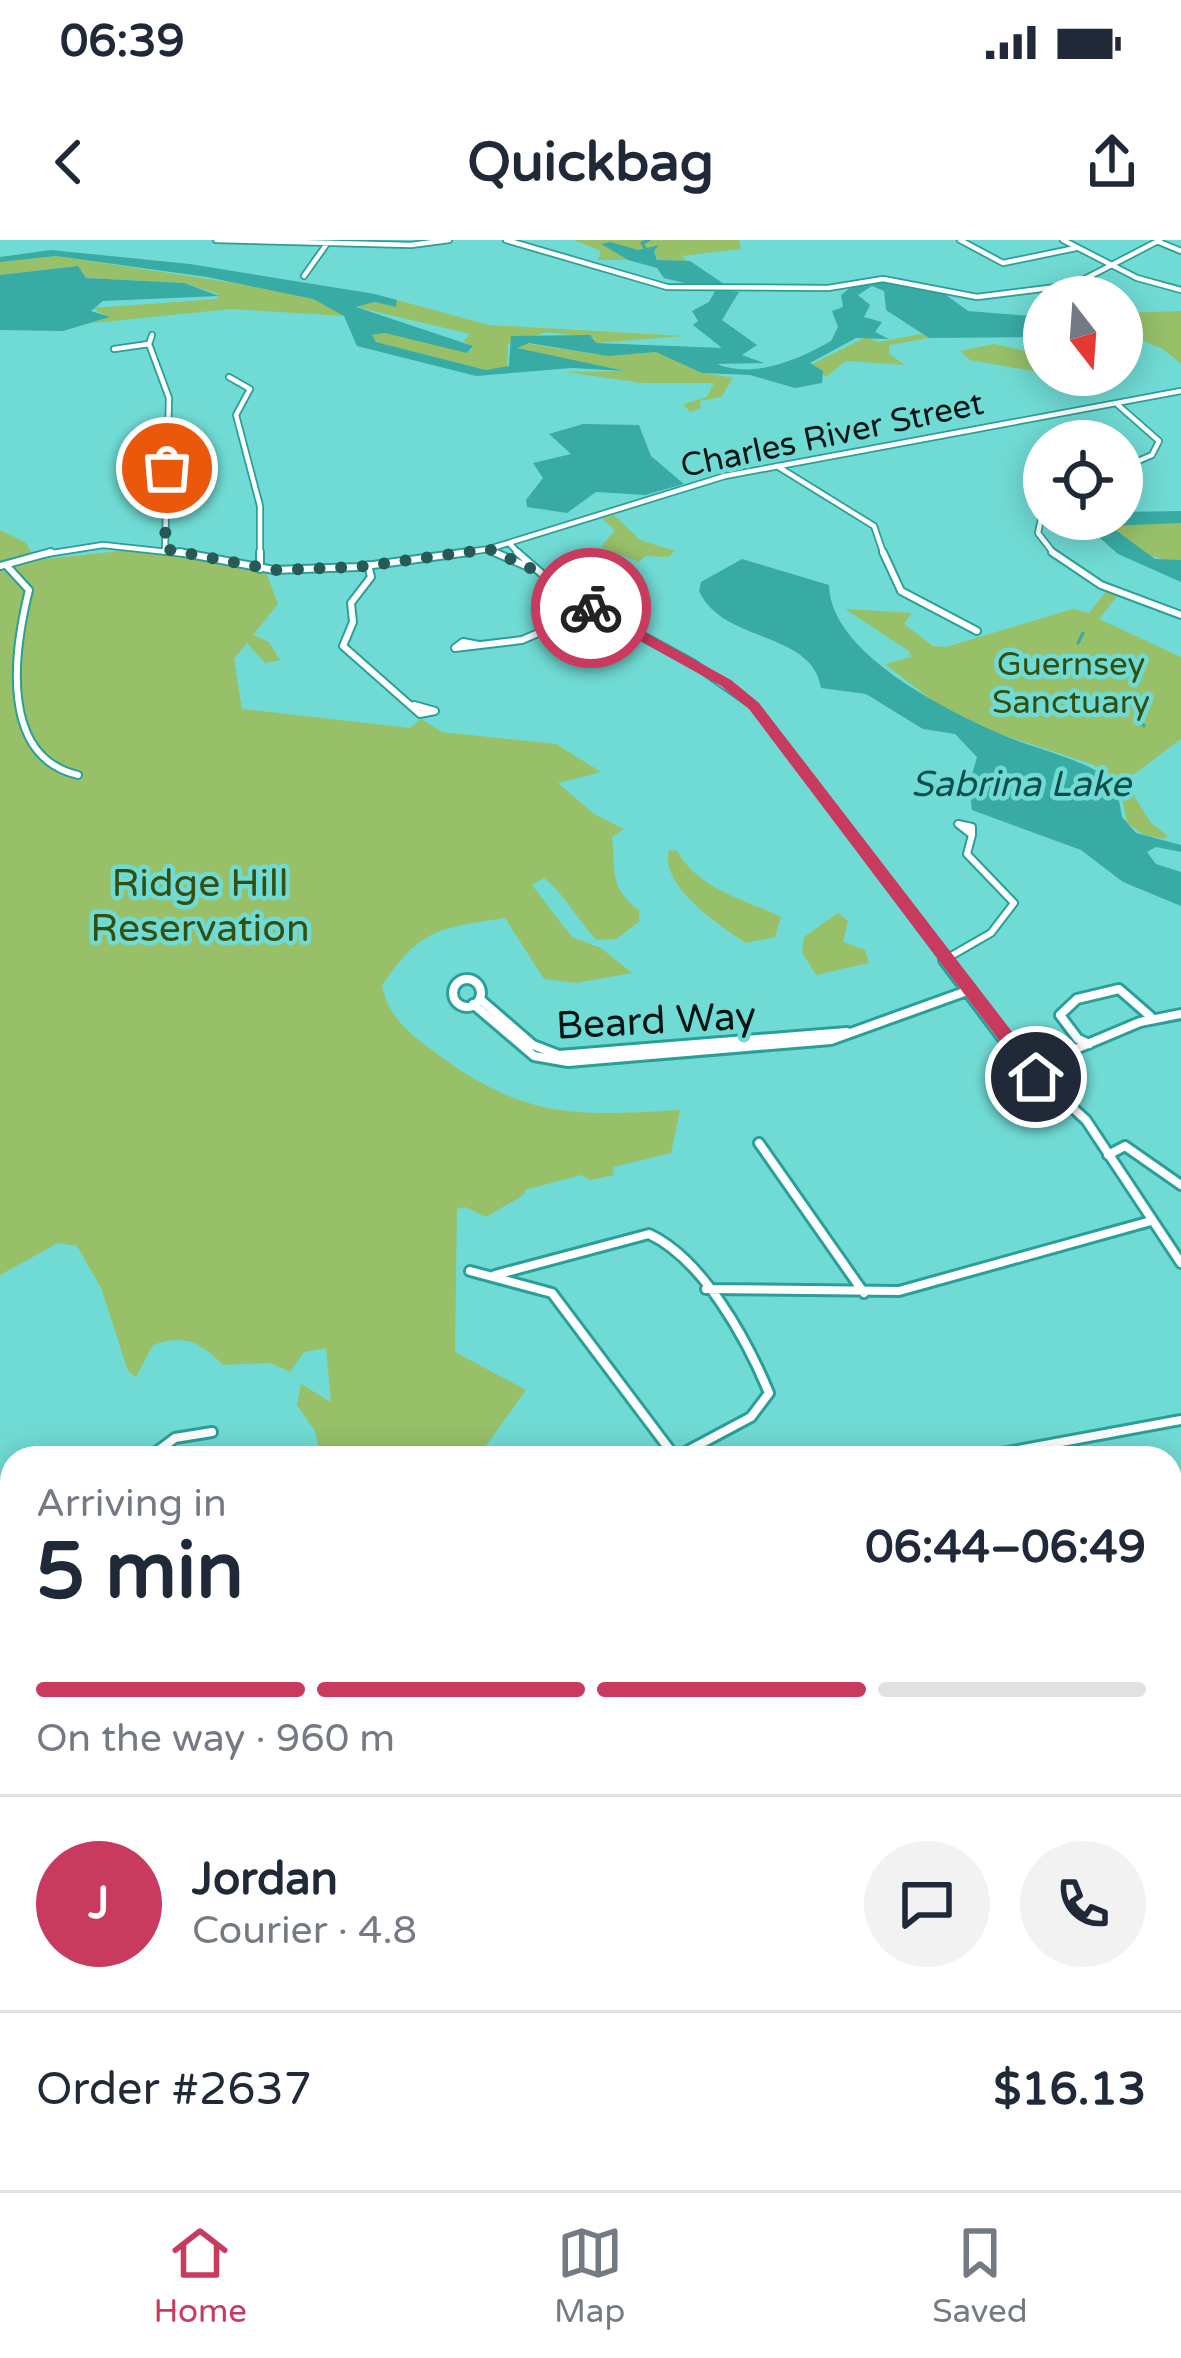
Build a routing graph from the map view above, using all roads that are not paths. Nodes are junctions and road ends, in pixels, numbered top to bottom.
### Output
1 (216, 240) edge
2 (448, 240) edge
3 (506, 240) edge
4 (960, 240) edge
5 (1063, 240) edge
6 (1159, 241) edge
7 (381, 243) edge
8 (327, 244) junction
9 (1078, 247) junction
10 (1181, 251) edge
11 (1110, 264) junction
12 (1100, 269) junction
13 (1123, 272) junction
14 (304, 276) dead end
15 (1181, 290) edge
16 (152, 335) dead end
17 (149, 344) junction
18 (114, 349) dead end
19 (229, 377) dead end
20 (1181, 391) edge
21 (1117, 404) junction
22 (1135, 420) edge
23 (1143, 427) edge
24 (1143, 459) edge
25 (777, 466) junction
26 (1043, 540) edge
27 (510, 544) junction
28 (165, 549) junction
29 (489, 549) junction
30 (3, 566) edge
31 (368, 566) junction
32 (530, 568) junction
33 (260, 569) junction
34 (594, 609) junction
35 (1181, 615) edge
36 (977, 632) dead end
37 (479, 645) dead end
38 (414, 705) dead end
39 (8, 706) dead end
40 (42, 771) dead end
41 (78, 775) dead end
42 (972, 835) dead end
43 (944, 960) junction
44 (968, 991) junction
45 (477, 1002) dead end
46 (1181, 1014) edge
47 (1150, 1016) junction
48 (1078, 1039) junction
49 (1090, 1044) junction
50 (1082, 1050) junction
51 (1028, 1069) junction
52 (759, 1143) dead end
53 (1108, 1155) junction
54 (1181, 1185) edge
55 (1150, 1221) junction
56 (1181, 1263) edge
57 (470, 1271) dead end
58 (495, 1275) junction
59 (705, 1288) junction
60 (864, 1293) junction
61 (1181, 1420) edge
62 (212, 1432) dead end
63 (164, 1446) edge
64 (667, 1446) edge
65 (698, 1446) edge
66 (1040, 1446) edge

1 - 8 street
2 - 7 street
3 - 12 street
4 - 9 street
5 - 9 street
6 - 10 street
6 - 11 street
7 - 8 street
8 - 14 street
9 - 11 street
11 - 12 street
11 - 13 street
12 - 13 street
13 - 15 street
16 - 17 street
17 - 18 street
17 - 28 street
19 - 33 street
20 - 21 street, Charles River Street
21 - 22 street
21 - 25 street, Charles River Street
23 - 24 street
25 - 27 street, Charles River Street
25 - 36 street
26 - 35 street
27 - 29 street, Charles River Street
27 - 32 street
28 - 30 street, Charles River Street
28 - 33 street, Charles River Street
29 - 31 street, Charles River Street
29 - 32 street
30 - 39 street
31 - 33 street, Charles River Street
31 - 38 street
32 - 34 street
34 - 37 street
34 - 43 street
40 - 41 street
42 - 43 street
43 - 44 street
44 - 45 street, Beard Way
44 - 51 street
46 - 47 street
47 - 48 street
47 - 49 street
48 - 49 street
48 - 50 street
49 - 50 street
50 - 51 street
51 - 53 street
52 - 60 street
53 - 54 street
53 - 55 street
55 - 56 street
55 - 60 street
57 - 58 street
58 - 59 street
58 - 64 street
59 - 60 street
59 - 65 street
61 - 66 street
62 - 63 street

